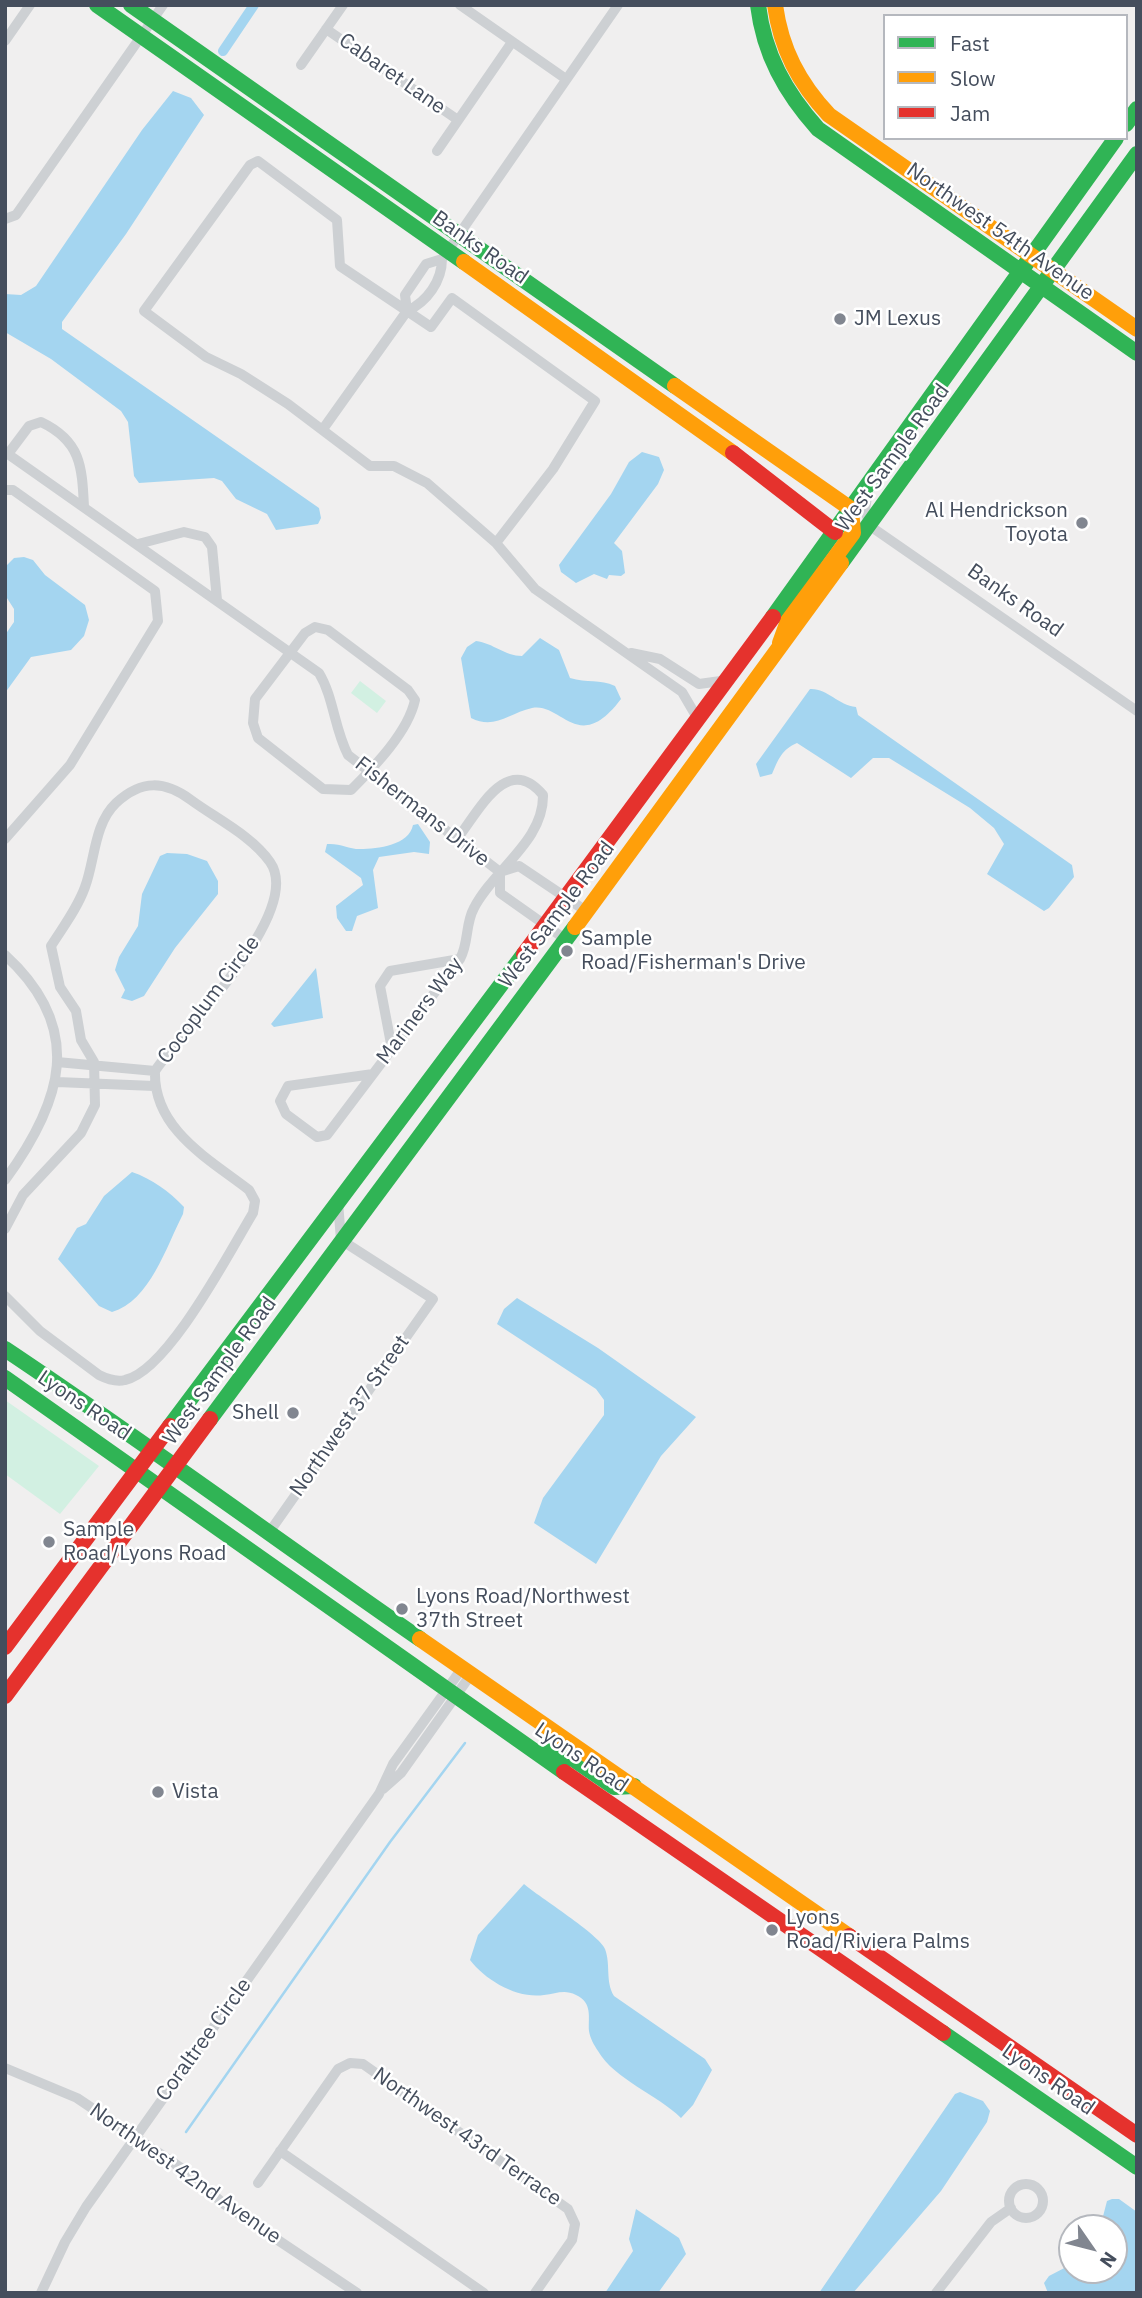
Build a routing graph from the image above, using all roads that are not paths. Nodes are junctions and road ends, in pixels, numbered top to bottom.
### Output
1 (30, 5) edge
2 (97, 5) edge
3 (131, 5) edge
4 (163, 5) edge
5 (342, 5) edge
6 (460, 5) edge
7 (618, 5) edge
8 (758, 5) edge
9 (775, 5) edge
10 (152, 20) junction
11 (326, 29) junction
12 (141, 36) junction
13 (5, 41) edge
14 (512, 42) junction
15 (301, 65) dead end
16 (566, 79) junction
17 (458, 120) junction
18 (1115, 140) edge
19 (437, 150) dead end
20 (1137, 155) edge
21 (6, 220) edge
22 (459, 236) junction
23 (445, 255) junction
24 (1030, 256) junction
25 (1019, 272) junction
26 (1054, 272) junction
27 (1042, 287) junction
28 (407, 311) junction
29 (1137, 329) edge
30 (1137, 353) edge
31 (323, 429) junction
32 (6, 453) edge
33 (870, 481) junction
34 (5, 490) edge
35 (83, 507) junction
36 (851, 509) junction
37 (870, 526) junction
38 (835, 532) junction
39 (496, 543) junction
40 (138, 544) junction
41 (216, 600) junction
42 (289, 651) junction
43 (627, 652) junction
44 (775, 655) junction
45 (728, 680) junction
46 (1137, 711) edge
47 (699, 721) junction
48 (369, 772) junction
49 (5, 839) edge
50 (457, 839) junction
51 (500, 873) junction
52 (567, 898) junction
53 (586, 911) junction
54 (545, 926) junction
55 (565, 939) junction
56 (5, 955) edge
57 (460, 960) junction
58 (392, 1049) junction
59 (57, 1062) junction
60 (95, 1067) junction
61 (155, 1071) junction
62 (373, 1074) junction
63 (57, 1082) junction
64 (96, 1084) junction
65 (155, 1086) junction
66 (5, 1180) edge
67 (338, 1199) junction
68 (5, 1228) edge
69 (341, 1240) junction
70 (5, 1296) edge
71 (5, 1349) edge
72 (5, 1378) edge
73 (153, 1448) junction
74 (176, 1466) junction
75 (136, 1468) junction
76 (160, 1485) junction
77 (268, 1534) junction
78 (5, 1647) edge
79 (468, 1670) junction
80 (451, 1694) junction
81 (5, 1696) edge
82 (526, 1746) junction
83 (634, 1786) junction
84 (1007, 2044) junction
85 (991, 2067) junction
86 (5, 2068) edge
87 (1137, 2135) edge
88 (135, 2136) junction
89 (280, 2151) junction
90 (1137, 2167) edge
91 (258, 2183) dead end
92 (1011, 2208) dead end
93 (41, 2293) edge
94 (357, 2293) edge
95 (484, 2293) edge
96 (536, 2293) edge
97 (936, 2293) edge

1 - 13 street
2 - 12 main road, Banks Road
3 - 10 main road, Banks Road
4 - 10 street
5 - 11 street
6 - 14 street
7 - 16 street
8 - 25 main road, Northwest 54th Avenue
9 - 24 main road, Northwest 54th Avenue
10 - 12 street
10 - 22 main road, Banks Road
11 - 15 street
11 - 17 street, Cabaret Lane
12 - 21 street
12 - 23 main road, Banks Road
14 - 16 street
14 - 17 street
16 - 22 street
17 - 19 street
18 - 24 main road, West Sample Road
20 - 26 main road, West Sample Road
22 - 23 street
22 - 36 main road, Banks Road
23 - 28 street
23 - 28 street
23 - 38 main road, Banks Road
24 - 25 main road, West Sample Road
24 - 26 main road, Northwest 54th Avenue
25 - 27 main road, Northwest 54th Avenue
25 - 33 main road, West Sample Road
26 - 27 main road, West Sample Road
26 - 29 main road, Northwest 54th Avenue
27 - 30 main road, Northwest 54th Avenue
27 - 37 main road, West Sample Road
28 - 31 street
28 - 31 street
28 - 39 street
31 - 39 street
32 - 35 street, Fishermans Drive
32 - 35 street, Fishermans Drive
33 - 36 main road, West Sample Road
33 - 37 street
34 - 49 street
35 - 40 street, Fishermans Drive
36 - 38 main road, West Sample Road
36 - 44 main road
37 - 44 main road, West Sample Road
37 - 46 street, Banks Road
38 - 45 main road, West Sample Road
39 - 43 street
40 - 41 street, Fishermans Drive
40 - 41 street
41 - 42 street, Fishermans Drive
42 - 48 street, Fishermans Drive
42 - 48 street
42 - 48 street
43 - 45 street
43 - 47 street
44 - 53 main road, West Sample Road
45 - 47 main road, West Sample Road
47 - 52 main road, West Sample Road
48 - 50 street, Fishermans Drive
50 - 51 street, Fishermans Drive
50 - 51 street, Mariners Way
51 - 52 street, Fishermans Drive
51 - 54 street, Fishermans Drive
51 - 57 street, Mariners Way
52 - 53 street, Fishermans Drive
52 - 54 main road, West Sample Road
53 - 55 main road, West Sample Road
54 - 55 street, Fishermans Drive
54 - 67 main road, West Sample Road
55 - 69 main road, West Sample Road
56 - 59 street
57 - 58 street, Mariners Way
57 - 58 street
58 - 62 street, Mariners Way
59 - 60 street, Cocoplum Circle
59 - 63 street
60 - 61 street, Cocoplum Circle
60 - 61 street, Cocoplum Circle
60 - 64 street, Cocoplum Circle
61 - 65 street, Cocoplum Circle
62 - 62 street, Mariners Way
63 - 64 street, Cocoplum Circle
63 - 66 street
64 - 65 street, Cocoplum Circle
64 - 68 street, Cocoplum Circle
65 - 70 street, Cocoplum Circle
67 - 69 street
67 - 73 main road, West Sample Road
69 - 74 main road, West Sample Road
69 - 77 street, Northwest 37 Street
71 - 73 main road, Lyons Road
72 - 75 main road, Lyons Road
73 - 74 main road, Lyons Road
73 - 75 main road, West Sample Road
74 - 76 main road, West Sample Road
74 - 77 main road, Lyons Road
75 - 76 main road, Lyons Road
75 - 78 main road, West Sample Road
76 - 80 main road, Lyons Road
76 - 81 main road, West Sample Road
77 - 79 main road, Lyons Road
79 - 80 street, Coraltree Circle
79 - 83 main road, Lyons Road
80 - 82 main road, Lyons Road
80 - 88 street, Coraltree Circle
82 - 83 main road
82 - 85 main road, Lyons Road
83 - 84 main road, Lyons Road
84 - 85 main road
84 - 87 main road, Lyons Road
85 - 90 main road, Lyons Road
86 - 88 street, Northwest 42nd Avenue
88 - 93 street, Coraltree Circle
88 - 94 street, Northwest 42nd Avenue
89 - 91 street
89 - 95 street
89 - 96 street, Northwest 43rd Terrace
92 - 97 street

